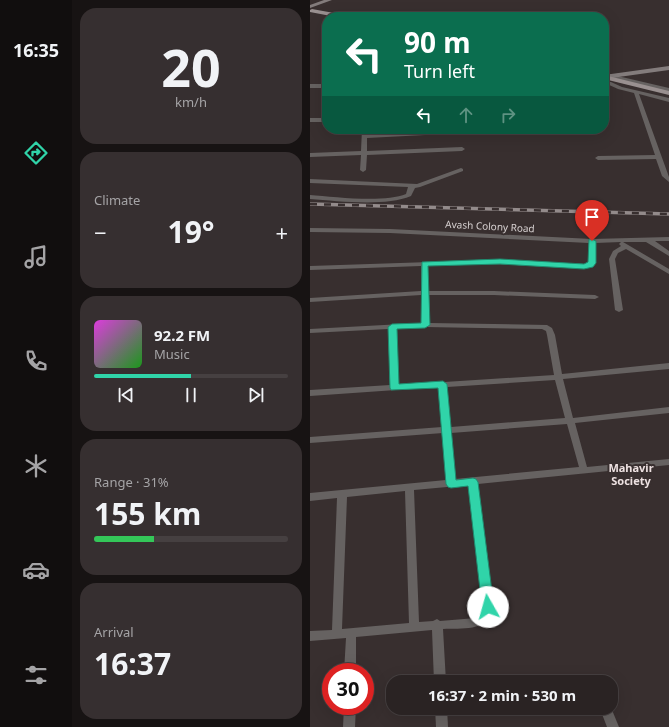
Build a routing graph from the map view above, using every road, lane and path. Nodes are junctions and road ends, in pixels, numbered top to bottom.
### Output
1 (329, 0) edge
2 (311, 10) edge
3 (322, 12) edge
4 (322, 15) edge
5 (668, 70) edge
6 (609, 79) edge
7 (609, 80) edge
8 (609, 80) edge
9 (609, 81) edge
10 (666, 83) dead end
11 (625, 85) junction
12 (310, 86) edge
13 (322, 86) edge
14 (660, 88) junction
15 (669, 91) edge
16 (636, 92) junction
17 (669, 99) edge
18 (310, 120) edge
19 (322, 120) edge
20 (365, 134) edge
21 (462, 149) dead end
22 (364, 154) junction
23 (310, 155) edge
24 (598, 158) dead end
25 (659, 160) junction
26 (669, 162) edge
27 (363, 170) dead end
28 (461, 170) dead end
29 (669, 180) edge
30 (310, 181) edge
31 (412, 186) junction
32 (310, 197) edge
33 (310, 230) edge
34 (669, 239) edge
35 (648, 240) junction
36 (592, 241) junction
37 (617, 241) junction
38 (626, 246) junction
39 (669, 254) edge
40 (424, 264) junction
41 (310, 268) edge
42 (669, 272) edge
43 (425, 294) junction
44 (595, 297) dead end
45 (310, 300) edge
46 (619, 310) dead end
47 (425, 325) junction
48 (392, 327) junction
49 (310, 331) edge
50 (669, 366) edge
51 (558, 377) junction
52 (443, 384) junction
53 (394, 388) junction
54 (310, 393) edge
55 (669, 410) edge
56 (570, 420) junction
57 (447, 430) junction
58 (310, 440) edge
59 (669, 462) edge
60 (584, 471) junction
61 (473, 482) junction
62 (451, 484) junction
63 (409, 487) junction
64 (342, 494) junction
65 (310, 496) edge
66 (437, 624) junction
67 (414, 626) junction
68 (351, 633) junction
69 (337, 634) junction
70 (310, 636) edge
71 (350, 663) edge
72 (440, 675) edge
73 (350, 715) edge
74 (441, 715) edge
75 (608, 715) edge
76 (349, 727) edge
77 (442, 727) edge
78 (613, 727) edge

1 - 2 street
2 - 3 main road
2 - 4 main road
5 - 6 street
7 - 11 main road
8 - 14 street
9 - 16 street
10 - 14 street
11 - 15 main road
11 - 17 main road
12 - 13 street
14 - 15 street
16 - 17 street
16 - 25 street
18 - 19 street
20 - 22 street
21 - 22 street
22 - 23 street
22 - 27 street
24 - 25 street
25 - 26 street
25 - 29 street
28 - 31 street
30 - 31 street
31 - 32 street
33 - 36 street, Avash Colony Road
34 - 35 street, Avash Colony Road
35 - 37 street, Avash Colony Road
35 - 39 street
36 - 37 street, Avash Colony Road
36 - 40 street
37 - 38 street
38 - 42 street
38 - 46 street
40 - 41 street
40 - 43 street
43 - 44 street
43 - 45 street
43 - 47 street
47 - 48 street
47 - 51 street
48 - 49 street
48 - 53 street
50 - 51 street
51 - 52 street
51 - 56 street
52 - 53 street
52 - 57 street
53 - 54 street
55 - 56 street
56 - 57 street
56 - 60 street
57 - 58 street
57 - 62 street
59 - 60 street
60 - 61 street
61 - 62 street
61 - 66 street
62 - 63 street
63 - 64 street
63 - 67 street
64 - 65 street
64 - 69 street
66 - 67 street
66 - 72 street
67 - 68 street
68 - 69 street
68 - 71 street
69 - 70 street
73 - 76 street
74 - 77 street
75 - 78 street

